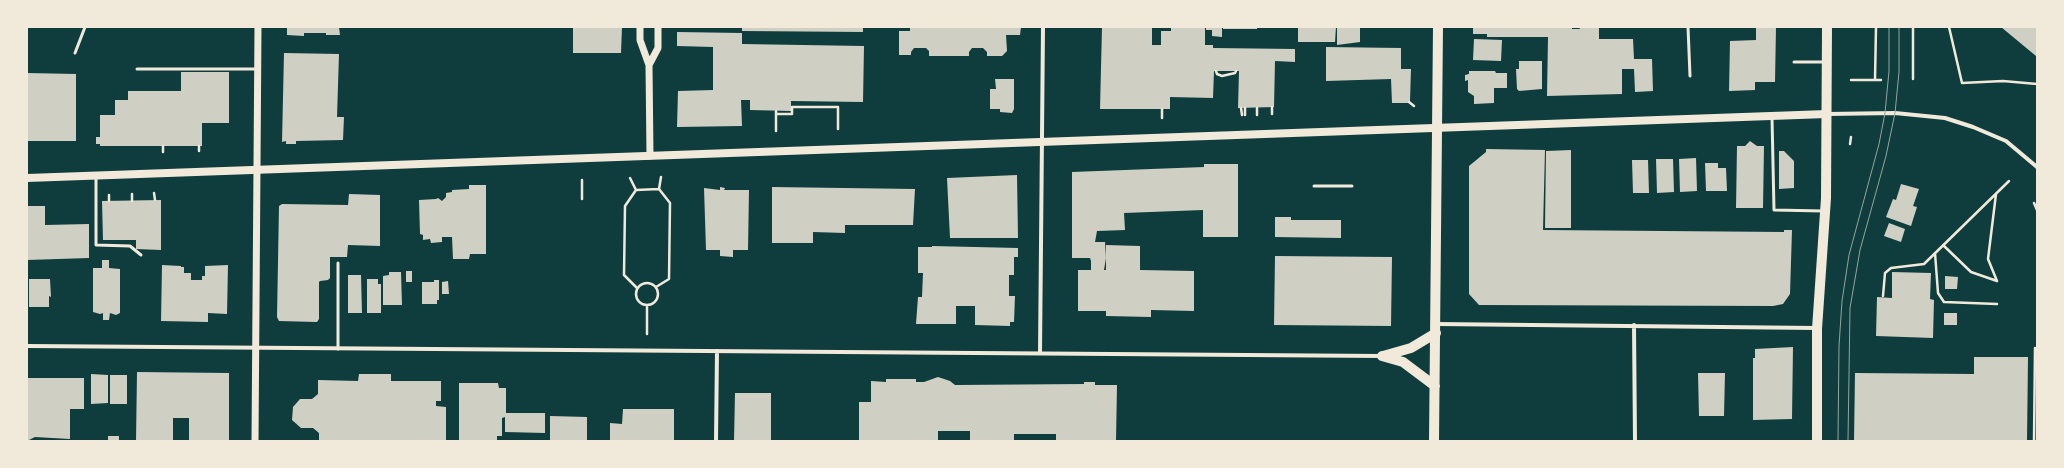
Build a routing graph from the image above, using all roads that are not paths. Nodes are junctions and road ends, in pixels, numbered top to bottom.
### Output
1 (85, 27) edge
2 (258, 27) edge
3 (640, 27) edge
4 (658, 27) edge
5 (1043, 27) edge
6 (1438, 27) edge
7 (1688, 27) edge
8 (1827, 27) edge
9 (75, 53) dead end
10 (1794, 62) dead end
11 (1827, 62) junction
12 (649, 65) junction
13 (137, 69) dead end
14 (257, 69) junction
15 (1690, 76) dead end
16 (1827, 114) junction
17 (1772, 115) junction
18 (1436, 127) junction
19 (1042, 143) junction
20 (650, 156) junction
21 (2037, 167) edge
22 (256, 170) junction
23 (96, 176) junction
24 (27, 178) edge
25 (1314, 186) dead end
26 (1352, 186) dead end
27 (1826, 210) junction
28 (141, 255) dead end
29 (338, 263) dead end
30 (1634, 325) junction
31 (1436, 328) junction
32 (1817, 328) junction
33 (27, 346) edge
34 (256, 348) junction
35 (338, 349) junction
36 (717, 351) junction
37 (1040, 353) junction
38 (1382, 356) junction
39 (1435, 386) junction
40 (255, 441) edge
41 (716, 441) edge
42 (1434, 441) edge
43 (1635, 441) edge
44 (1817, 441) edge

1 - 9 lane
2 - 14 street
3 - 12 street
4 - 12 street
5 - 19 street
6 - 18 main road
7 - 15 lane
8 - 11 main road
10 - 11 lane
11 - 16 main road
12 - 20 street
13 - 14 lane
14 - 22 street
16 - 17 main road
16 - 21 street
16 - 27 main road
17 - 18 main road
17 - 27 lane
18 - 19 main road
18 - 31 main road
19 - 20 main road
19 - 37 street
20 - 22 main road
22 - 23 main road
22 - 34 street
23 - 24 main road
23 - 28 lane
25 - 26 lane
27 - 32 main road
29 - 35 lane
30 - 31 street
30 - 32 street
30 - 43 street
31 - 38 main road
31 - 39 main road
32 - 44 main road
33 - 34 street
34 - 35 street
34 - 40 street
35 - 36 street
36 - 37 street
36 - 41 street
37 - 38 street
38 - 39 main road
39 - 42 main road

